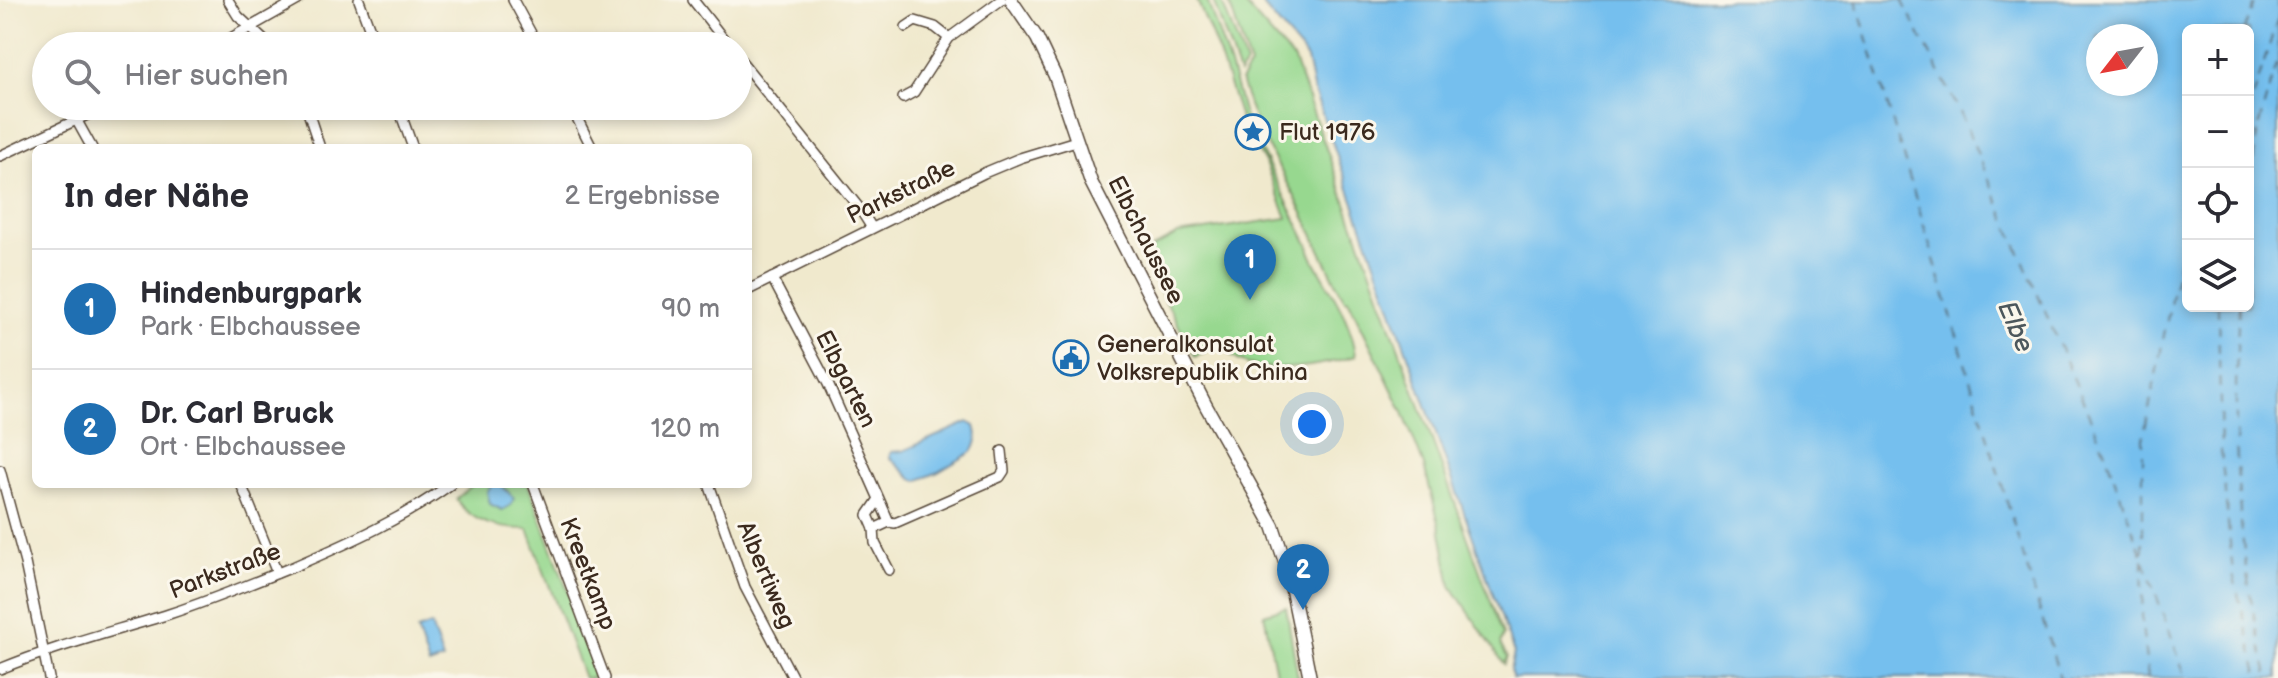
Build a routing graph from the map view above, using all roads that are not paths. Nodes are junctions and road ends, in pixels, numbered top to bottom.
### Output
1 (228, 0) edge
2 (298, 0) edge
3 (359, 0) edge
4 (513, 0) edge
5 (693, 0) edge
6 (1001, 0) edge
7 (1011, 0) edge
8 (906, 27) dead end
9 (250, 28) junction
10 (243, 32) edge
11 (254, 32) edge
12 (371, 32) edge
13 (530, 32) edge
14 (718, 32) edge
15 (949, 38) junction
16 (752, 74) edge
17 (903, 98) dead end
18 (311, 120) edge
19 (403, 120) edge
20 (578, 120) edge
21 (77, 121) joint
22 (1076, 141) junction
23 (90, 144) edge
24 (319, 144) edge
25 (412, 144) edge
26 (590, 144) edge
27 (0, 156) edge
28 (872, 228) junction
29 (772, 278) junction
30 (752, 288) edge
31 (1002, 451) dead end
32 (0, 470) edge
33 (243, 488) edge
34 (445, 488) edge
35 (534, 488) edge
36 (710, 488) edge
37 (879, 499) junction
38 (889, 522) junction
39 (874, 529) junction
40 (889, 570) dead end
41 (277, 573) junction
42 (43, 651) junction
43 (0, 669) edge
44 (790, 677) edge
45 (49, 678) edge
46 (605, 678) edge
47 (1310, 678) edge

1 - 9 street
2 - 9 street
3 - 12 street
4 - 13 street
5 - 14 street
6 - 15 street
7 - 22 main road, Elbchaussee
8 - 15 street
9 - 10 street
9 - 11 street
15 - 17 street
16 - 28 street
18 - 24 street
19 - 25 street
20 - 26 street
21 - 23 street
21 - 27 street
22 - 28 street, Parkstraße
22 - 47 main road, Elbchaussee
28 - 29 street, Parkstraße
29 - 30 street, Parkstraße
29 - 37 street, Elbgarten
31 - 38 street
32 - 42 street
33 - 41 street
34 - 41 street, Parkstraße
35 - 46 street, Kreetkamp
36 - 44 street, Albertiweg
37 - 38 street, Elbgarten
37 - 39 street
38 - 39 street
39 - 40 street
41 - 42 street, Parkstraße
42 - 43 street, Parkstraße
42 - 45 street

